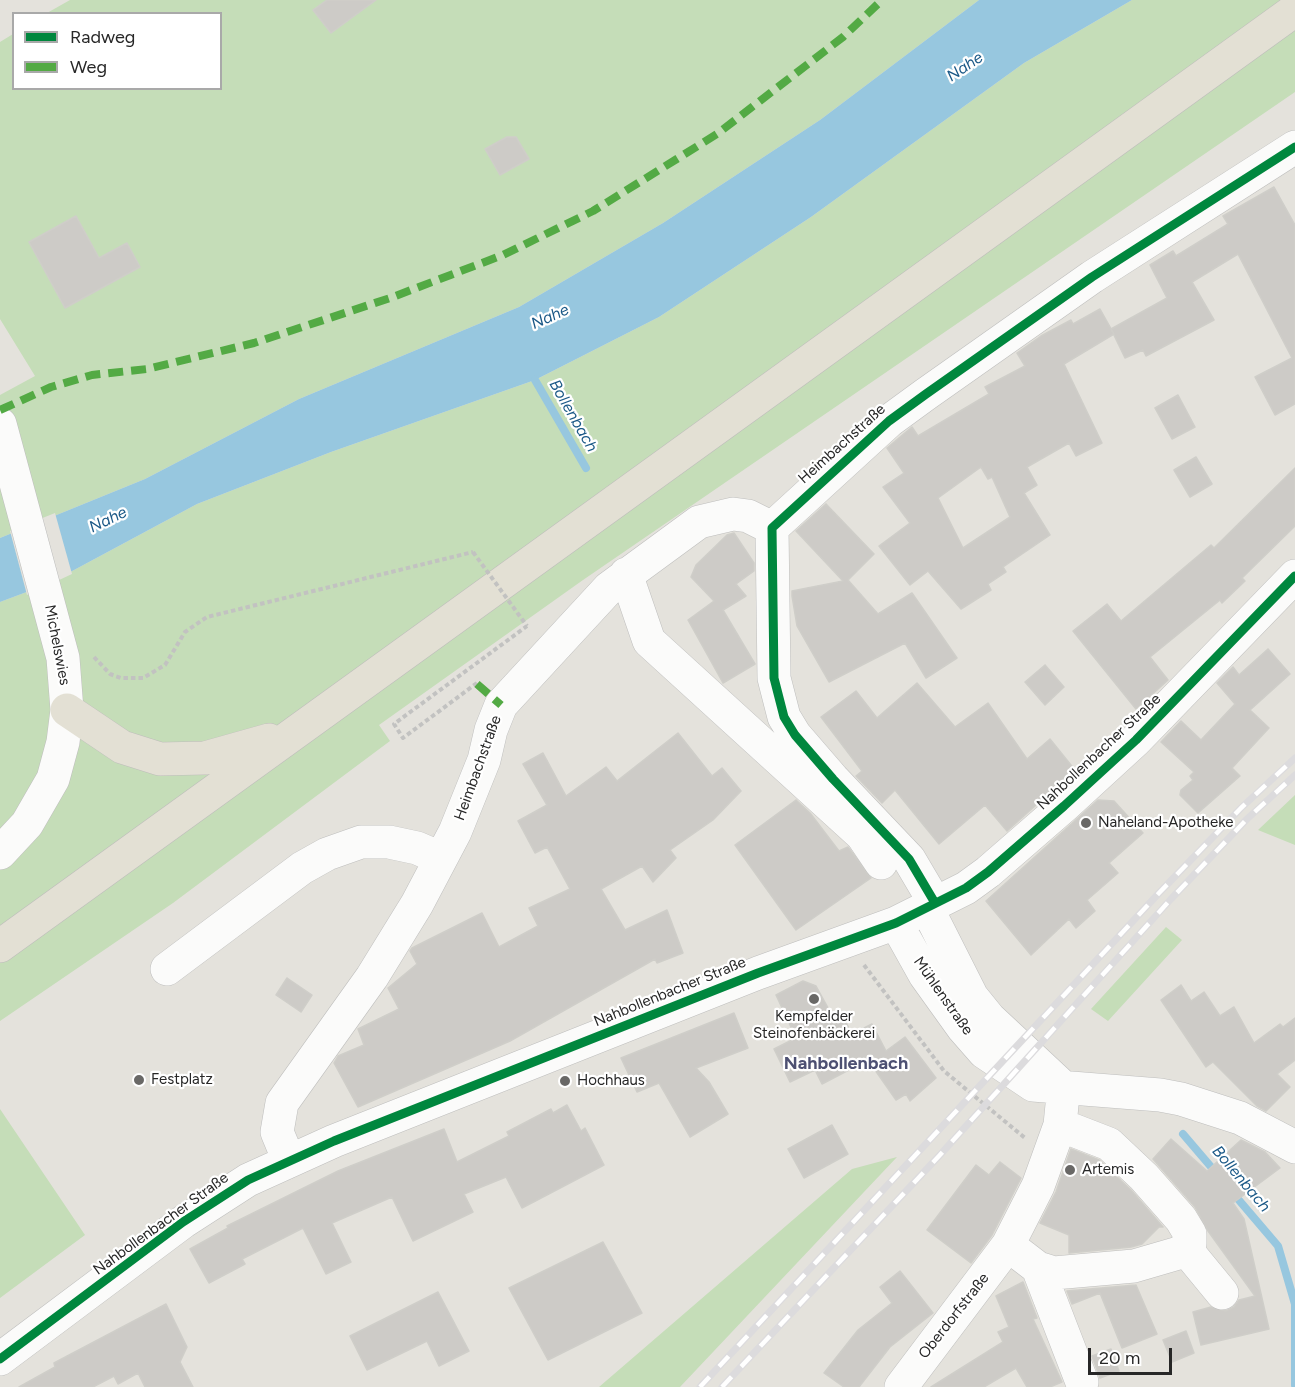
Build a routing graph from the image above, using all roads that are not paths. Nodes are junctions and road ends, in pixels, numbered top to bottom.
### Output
1 (1295, 10) edge
2 (1295, 147) edge
3 (4, 435) edge
4 (772, 528) junction
5 (626, 574) junction
6 (1295, 576) edge
7 (67, 710) junction
8 (296, 732) junction
9 (0, 853) edge
10 (440, 858) junction
11 (881, 864) dead end
12 (931, 906) junction
13 (896, 922) junction
14 (0, 946) edge
15 (167, 969) dead end
16 (1064, 1088) junction
17 (1060, 1125) junction
18 (1295, 1147) edge
19 (289, 1161) junction
20 (1008, 1245) junction
21 (1185, 1248) junction
22 (1038, 1268) junction
23 (1222, 1293) dead end
24 (0, 1359) edge
25 (1083, 1382) dead end
26 (901, 1387) edge

1 - 8 main road
2 - 4 street, Heimbachstraße
3 - 7 street, Michelswies
4 - 5 street, Heimbachstraße
4 - 12 street
5 - 10 street, Heimbachstraße
5 - 11 street
6 - 12 street, Nahbollenbacher Straße
7 - 8 main road
7 - 9 street, Michelswies
8 - 14 main road
10 - 15 street
10 - 19 street, Heimbachstraße
12 - 13 street, Nahbollenbacher Straße
12 - 16 street, Mühlenstraße
13 - 16 street, Mühlenstraße
13 - 19 street, Nahbollenbacher Straße
16 - 17 street, Oberdorfstraße
16 - 18 street, Mühlenstraße
17 - 20 street, Oberdorfstraße
17 - 21 street
19 - 24 street, Nahbollenbacher Straße
20 - 22 street
20 - 26 street, Oberdorfstraße
21 - 22 street
21 - 23 street
22 - 25 street

